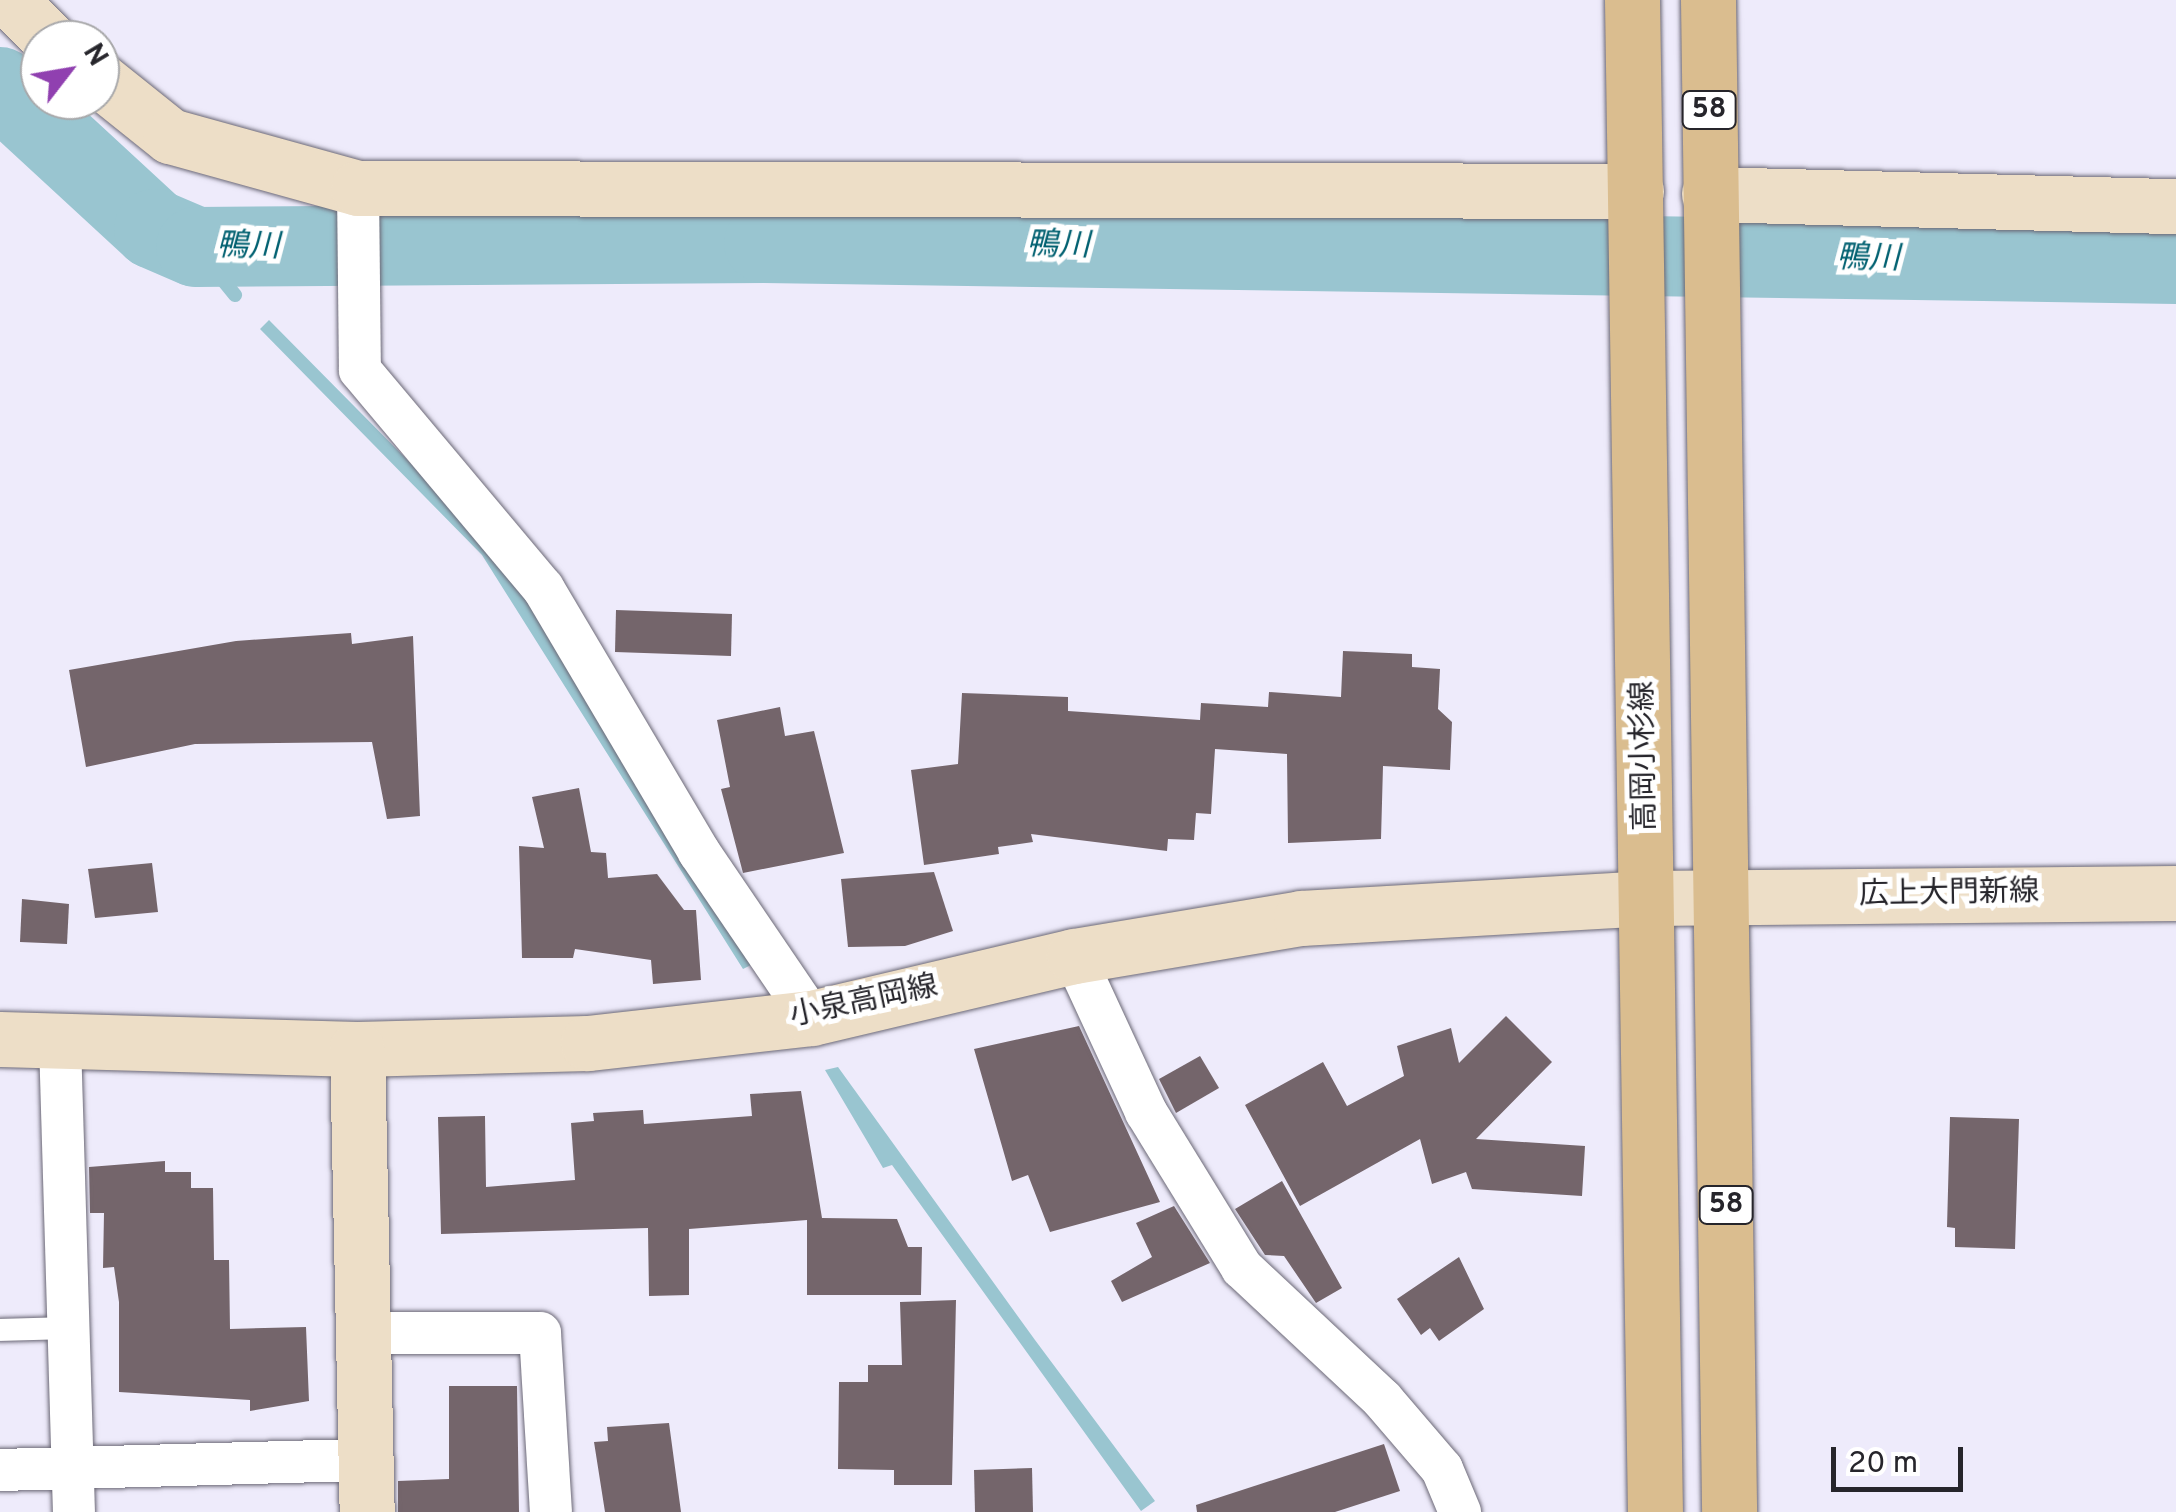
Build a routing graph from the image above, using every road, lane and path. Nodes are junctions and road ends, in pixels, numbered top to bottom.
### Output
1 (10, 0) edge
2 (1632, 0) edge
3 (1708, 0) edge
4 (30, 20) edge
5 (120, 96) edge
6 (358, 200) junction
7 (1636, 205) junction
8 (2176, 206) edge
9 (1710, 207) junction
10 (2176, 893) edge
11 (1648, 898) junction
12 (1723, 898) junction
13 (1074, 956) junction
14 (812, 1018) junction
15 (0, 1039) edge
16 (60, 1042) junction
17 (358, 1049) junction
18 (67, 1328) junction
19 (0, 1330) edge
20 (364, 1333) junction
21 (73, 1468) junction
22 (0, 1470) edge
23 (366, 1486) edge
24 (74, 1512) edge
25 (551, 1512) edge
26 (1460, 1512) edge
27 (1655, 1512) edge
28 (1729, 1512) edge

1 - 4 street
2 - 7 main road, 高岡小杉線
3 - 9 main road, 58
5 - 6 street
6 - 7 street
6 - 14 street
7 - 11 main road, 高岡小杉線
8 - 9 street
9 - 12 main road, 58
10 - 12 street, 広上大門新線
11 - 12 street, 小泉高岡線
11 - 13 street, 小泉高岡線
11 - 27 main road, 高岡小杉線
12 - 28 main road, 58
13 - 14 street, 小泉高岡線
13 - 26 street
14 - 17 street, 小泉高岡線
15 - 16 street, 小泉高岡線
16 - 17 street, 小泉高岡線
16 - 18 street
17 - 20 street
18 - 19 lane
18 - 21 street
20 - 23 street
20 - 25 street
21 - 22 street
21 - 23 street
21 - 24 street

